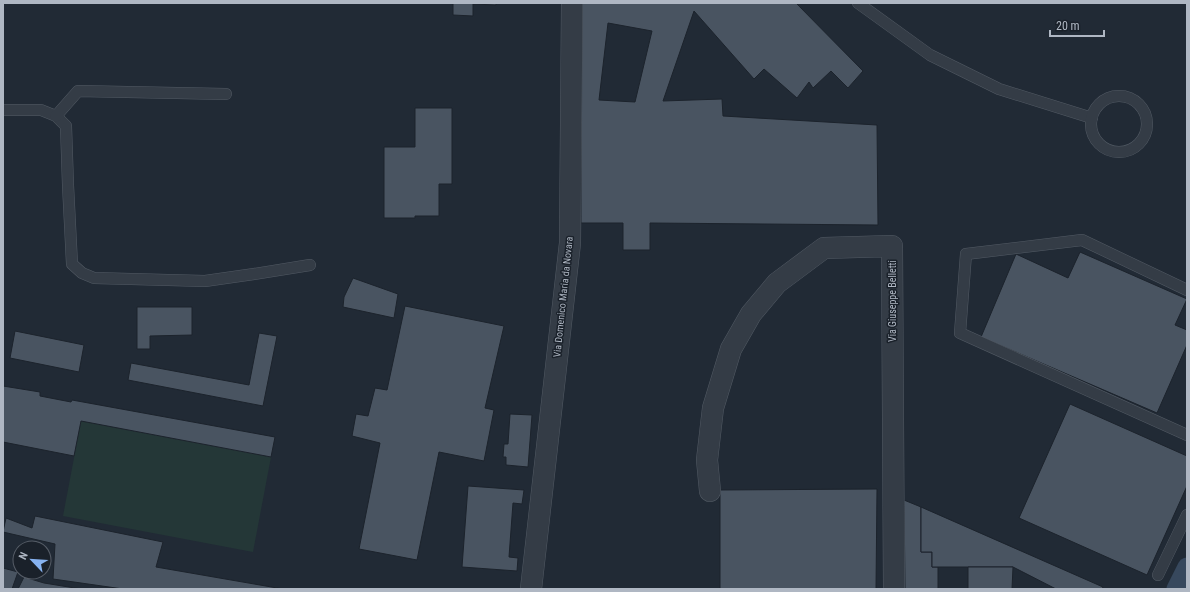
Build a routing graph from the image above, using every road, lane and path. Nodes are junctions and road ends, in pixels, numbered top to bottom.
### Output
1 (572, 3) edge
2 (858, 3) edge
3 (226, 94) dead end
4 (3, 110) edge
5 (56, 116) junction
6 (1092, 118) junction
7 (310, 264) dead end
8 (1187, 290) edge
9 (1187, 435) edge
10 (710, 491) dead end
11 (1187, 515) edge
12 (1158, 575) dead end
13 (531, 589) edge
14 (894, 589) edge

1 - 13 street, Via Domenico Maria da Novara
2 - 6 lane
3 - 5 lane
4 - 5 lane
5 - 7 lane
6 - 6 lane
8 - 9 lane
10 - 14 street, Via Giuseppe Belletti
11 - 12 lane

